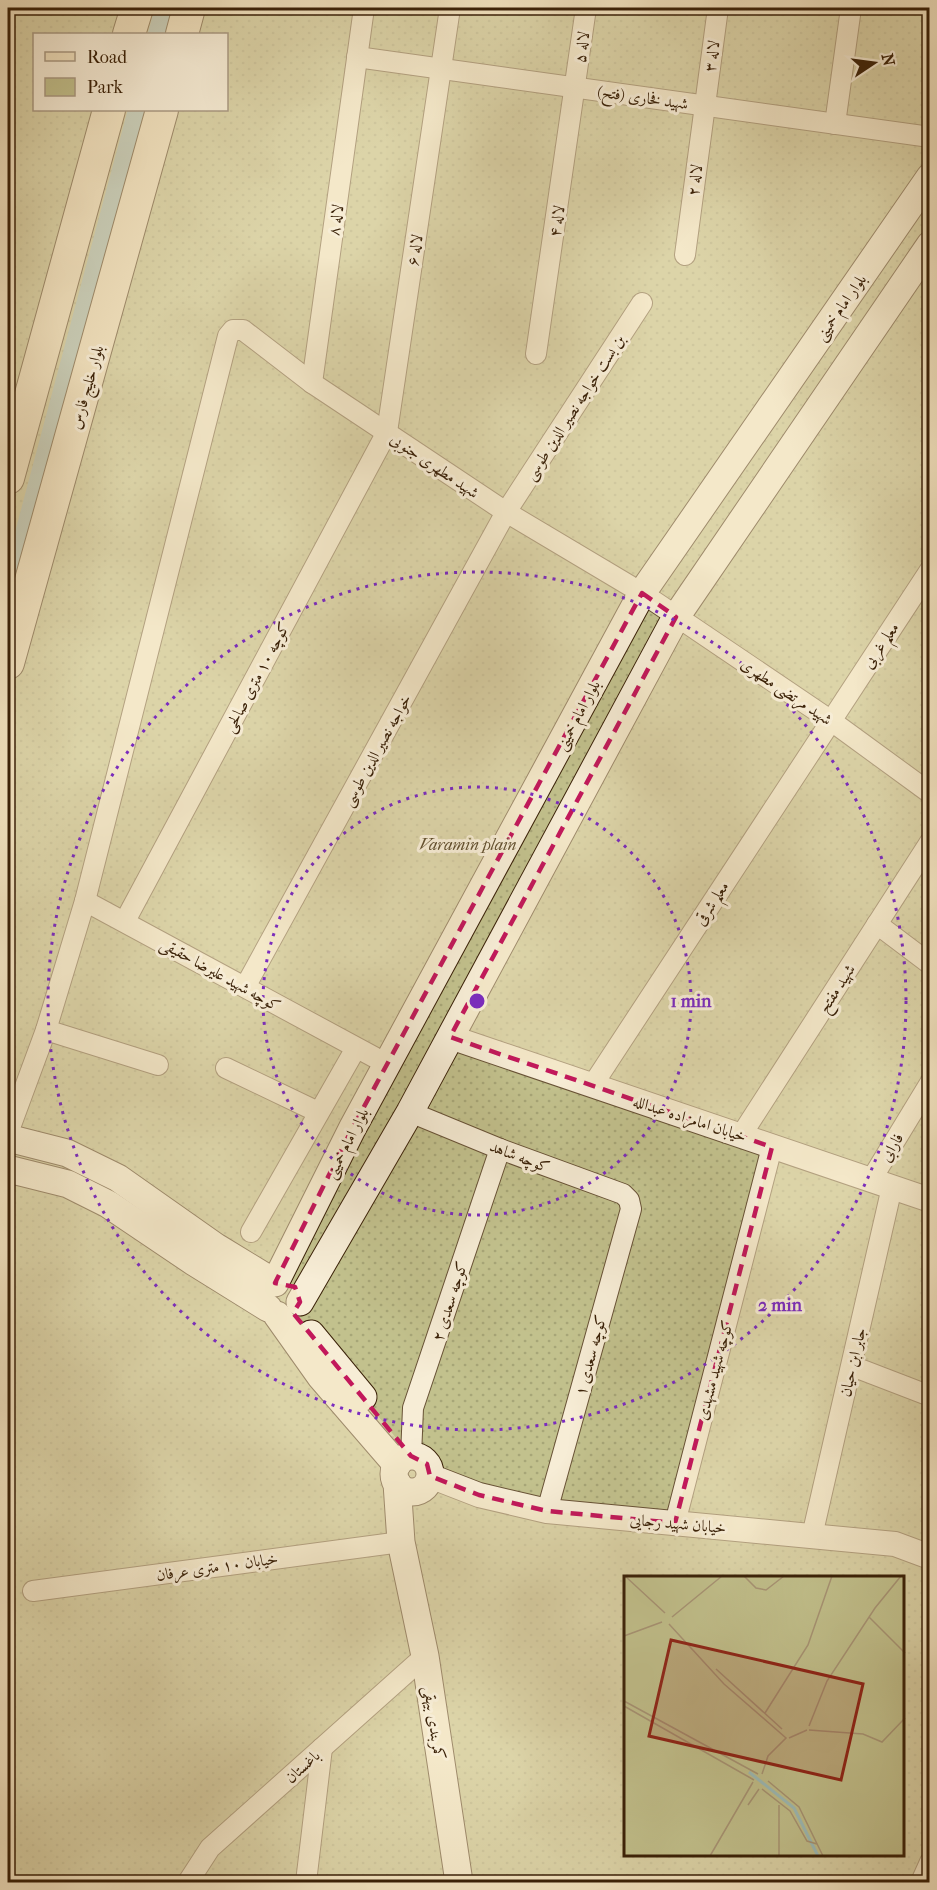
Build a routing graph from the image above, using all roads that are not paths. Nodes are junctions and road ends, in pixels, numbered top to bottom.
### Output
1 (137, 8) edge
2 (189, 8) edge
3 (364, 8) edge
4 (450, 8) edge
5 (586, 8) edge
6 (718, 8) edge
7 (851, 8) edge
8 (129, 33) edge
9 (182, 33) edge
10 (357, 57) junction
11 (442, 69) junction
12 (576, 87) junction
13 (704, 105) junction
14 (109, 111) edge
15 (162, 111) edge
16 (836, 124) junction
17 (930, 137) edge
18 (930, 177) edge
19 (930, 245) edge
20 (685, 255) dead end
21 (642, 303) dead end
22 (536, 354) dead end
23 (312, 383) junction
24 (387, 432) junction
25 (8, 478) edge
26 (506, 512) junction
27 (930, 570) edge
28 (642, 593) junction
29 (676, 617) junction
30 (8, 663) edge
31 (830, 720) junction
32 (930, 793) edge
33 (930, 842) edge
34 (85, 901) junction
35 (124, 921) junction
36 (877, 924) junction
37 (930, 964) edge
38 (245, 987) junction
39 (46, 1030) junction
40 (450, 1037) junction
41 (356, 1048) junction
42 (387, 1064) junction
43 (158, 1065) dead end
44 (226, 1068) dead end
45 (930, 1083) edge
46 (592, 1086) junction
47 (318, 1112) junction
48 (410, 1112) junction
49 (742, 1134) junction
50 (8, 1135) edge
51 (772, 1147) junction
52 (500, 1149) junction
53 (8, 1169) edge
54 (881, 1184) junction
55 (928, 1196) edge
56 (629, 1200) joint
57 (251, 1232) dead end
58 (282, 1304) junction
59 (852, 1366) junction
60 (930, 1396) edge
61 (411, 1474) junction
62 (547, 1511) junction
63 (675, 1523) junction
64 (812, 1536) junction
65 (403, 1553) junction
66 (930, 1557) edge
67 (33, 1591) dead end
68 (425, 1656) junction
69 (322, 1748) junction
70 (210, 1848) junction
71 (930, 1862) edge
72 (188, 1882) edge
73 (206, 1882) edge
74 (306, 1882) edge
75 (459, 1882) edge
76 (921, 1882) edge

1 - 8 main road
2 - 9 main road
3 - 10 street, لاله ۸
4 - 11 street, لاله ۶
5 - 12 street, لاله ۵
6 - 13 street, لاله ۳
7 - 16 street
10 - 11 street, شهید فخاری (فتح)
10 - 23 street, لاله ۸
11 - 12 street, شهید فخاری (فتح)
11 - 24 street, لاله ۶
12 - 13 street, شهید فخاری (فتح)
12 - 22 street, لاله ۴
13 - 16 street, شهید فخاری (فتح)
13 - 20 street, لاله ۲
14 - 25 main road
15 - 30 main road, بلوار خلیج فارس
16 - 17 street, شهید فخاری (فتح)
18 - 28 main road, بلوار امام خمینی
19 - 29 main road
21 - 26 street, بن بست خواجه نصیر الدین طوسی
23 - 24 street, شهید مطهری جنوبی
23 - 34 street, شهید مطهری جنوبی
24 - 26 street, شهید مطهری جنوبی
24 - 35 street, کوچه ۱۰ متری صالحی
26 - 28 street, شهید مطهری جنوبی
26 - 38 street, خواجه نصیر الدین طوسی
27 - 31 street, معلم غربی
28 - 29 street, شهید مرتضی مطهری
28 - 42 main road, بلوار امام خمینی
29 - 31 street, شهید مرتضی مطهری
29 - 40 main road
31 - 32 street, شهید مرتضی مطهری
31 - 46 street, معلم شرقی
33 - 36 street, شهید مفتح
34 - 35 street, کوچه شهید علیرضا حقیقی
34 - 39 street
35 - 38 street, کوچه شهید علیرضا حقیقی
36 - 37 street
36 - 49 street, شهید مفتح
38 - 41 street, کوچه شهید علیرضا حقیقی
39 - 43 street
39 - 50 street
40 - 46 street, خیابان امامزاده عبدالله
40 - 48 main road
41 - 42 street, کوچه شهید علیرضا حقیقی
41 - 47 street
42 - 58 main road, بلوار امام خمینی
44 - 47 street
45 - 54 street, فارابی
46 - 49 street, خیابان امامزاده عبدالله
47 - 57 street
48 - 52 street, کوچه شاهد
48 - 58 main road
49 - 51 street, خیابان امامزاده عبدالله
50 - 58 main road
51 - 54 street, خیابان امامزاده عبدالله
51 - 63 street, کوچه شهید مشهدی
52 - 56 street, کوچه شاهد
52 - 61 street, کوچه سعدی ۲
53 - 58 main road
54 - 55 street, خیابان امامزاده عبدالله
54 - 59 street, جابر ابن حیان
56 - 62 street, کوچه سعدی ۱
58 - 61 main road, خیابان شهید رجایی
59 - 60 street
59 - 64 street, جابر ابن حیان
61 - 62 street, خیابان شهید رجایی
61 - 65 main road, کمربندی بیهقی
62 - 63 street, خیابان شهید رجایی
63 - 64 street, خیابان شهید رجایی
64 - 66 street, خیابان شهید رجایی
65 - 67 street, خیابان ۱۰ متری عرفان
65 - 68 main road, کمربندی بیهقی
68 - 69 street, باغستان
68 - 75 main road, کمربندی بیهقی
69 - 70 street, باغستان
69 - 74 street
70 - 72 street, باغستان
70 - 73 street
71 - 76 street

